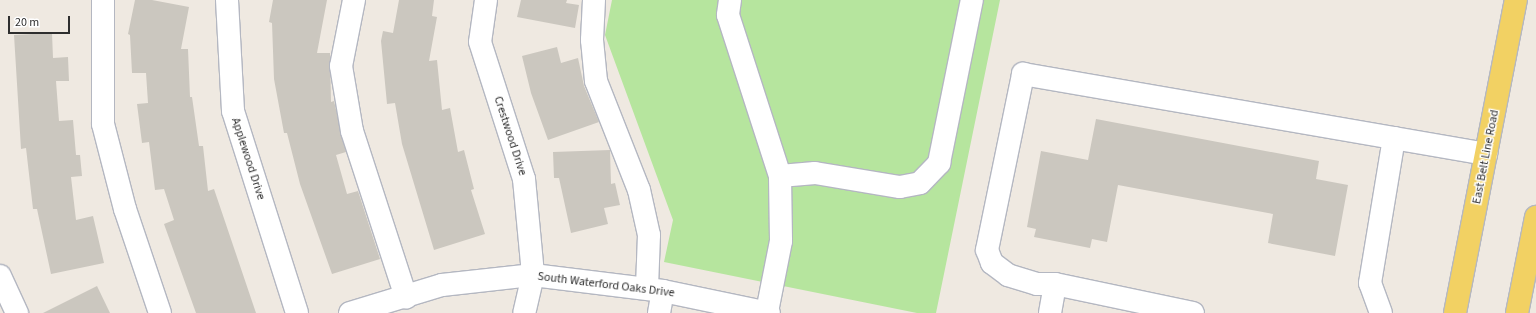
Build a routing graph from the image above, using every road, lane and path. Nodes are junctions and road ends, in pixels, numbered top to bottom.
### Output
1 (103, 0) edge
2 (227, 0) edge
3 (354, 0) edge
4 (486, 0) edge
5 (594, 0) edge
6 (730, 0) edge
7 (972, 0) edge
8 (1516, 0) edge
9 (1394, 138) junction
10 (1486, 154) junction
11 (780, 176) junction
12 (1536, 216) edge
13 (533, 275) junction
14 (0, 276) edge
15 (1055, 284) junction
16 (655, 290) junction
17 (406, 297) junction
18 (17, 313) edge
19 (160, 313) edge
20 (297, 313) edge
21 (350, 313) edge
22 (524, 313) edge
23 (659, 313) edge
24 (768, 313) edge
25 (1050, 313) edge
26 (1193, 313) edge
27 (1381, 313) edge
28 (1455, 313) edge
29 (1517, 313) edge

1 - 19 street
2 - 20 street, Applewood Drive
3 - 17 street
4 - 13 street, Crestwood Drive
5 - 16 street
6 - 11 street
7 - 11 street
8 - 10 main road, East Belt Line Road
9 - 10 street
9 - 15 street
9 - 27 street
10 - 28 main road, East Belt Line Road
11 - 24 street
12 - 29 main road
13 - 16 street, South Waterford Oaks Drive
13 - 17 street, South Waterford Oaks Drive
13 - 22 street, Crestwood Drive
14 - 18 street
15 - 25 street
15 - 26 street
16 - 23 street
16 - 24 street, South Waterford Oaks Drive
17 - 21 street, South Waterford Oaks Drive

